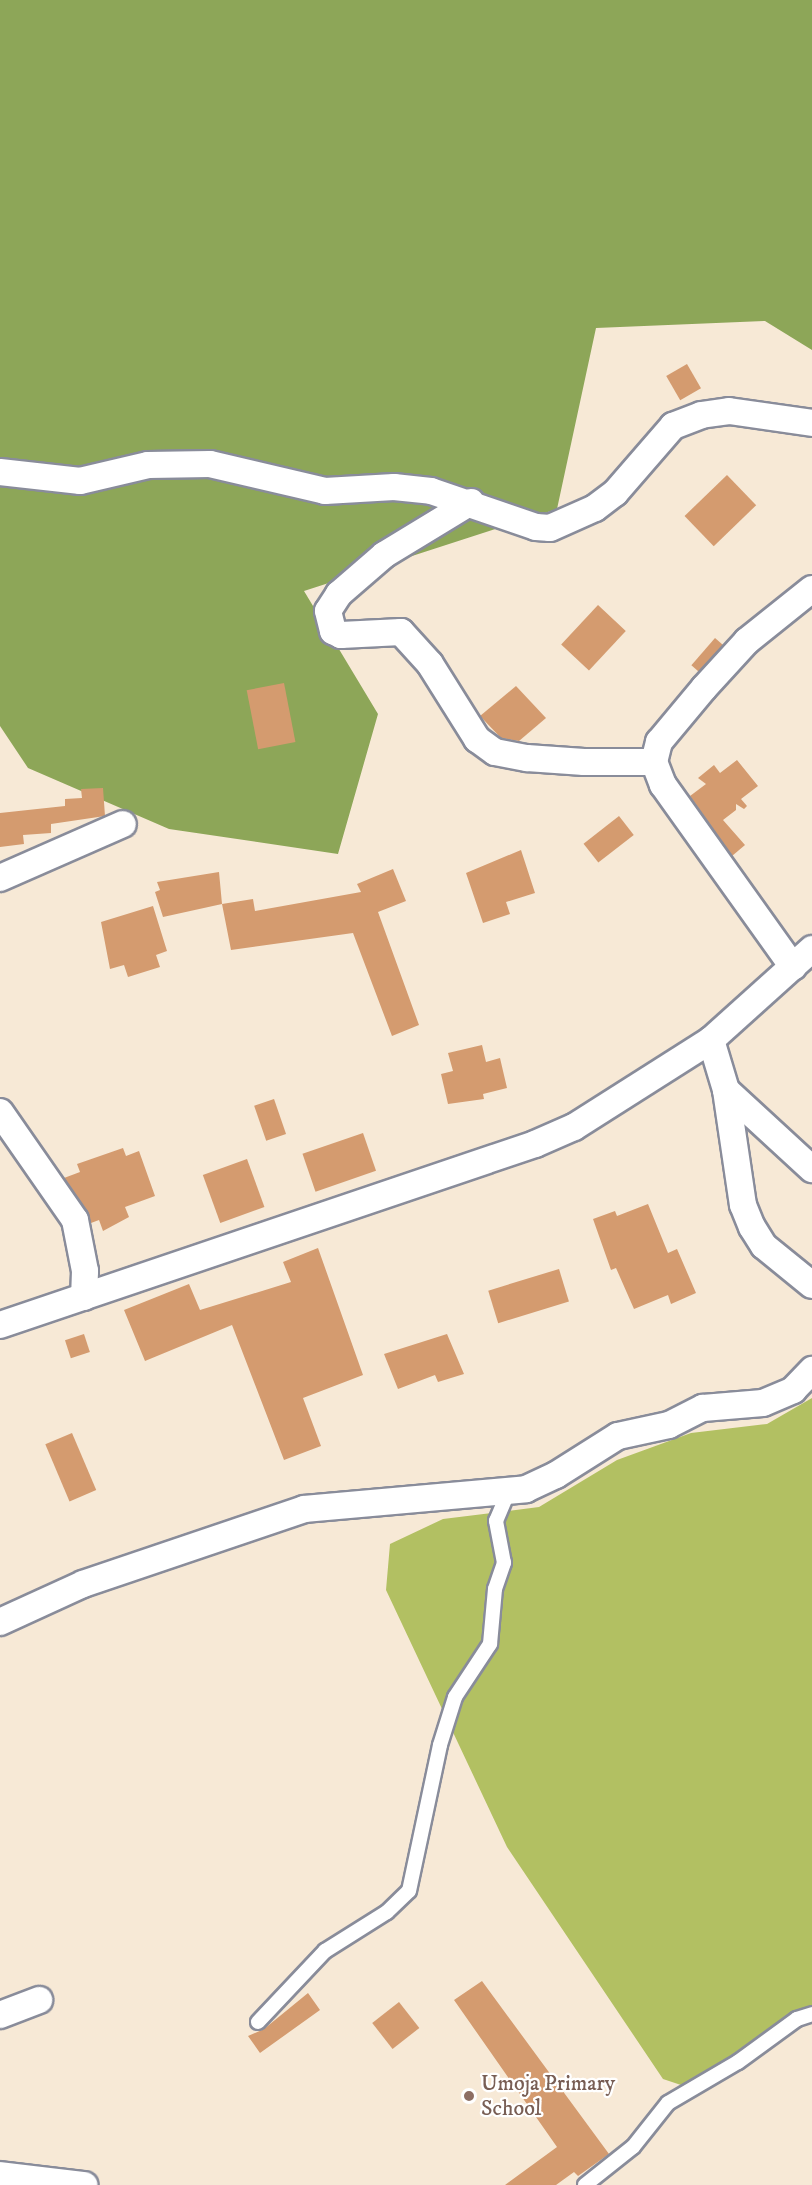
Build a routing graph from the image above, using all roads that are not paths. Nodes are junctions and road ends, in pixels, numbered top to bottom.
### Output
1 (812, 423) edge
2 (0, 472) edge
3 (471, 502) junction
4 (812, 589) edge
5 (654, 762) junction
6 (123, 824) dead end
7 (0, 878) edge
8 (812, 949) edge
9 (793, 967) junction
10 (711, 1040) junction
11 (726, 1090) junction
12 (0, 1112) edge
13 (812, 1169) edge
14 (812, 1286) edge
15 (84, 1297) junction
16 (0, 1326) edge
17 (812, 1370) edge
18 (508, 1493) junction
19 (0, 1622) edge
20 (39, 2000) dead end
21 (812, 2014) edge
22 (0, 2015) edge
23 (258, 2022) dead end
24 (0, 2175) edge
25 (84, 2185) edge
26 (585, 2185) edge

1 - 3 street
2 - 3 street
3 - 5 street
4 - 5 street
5 - 9 street
6 - 7 street
8 - 9 street
9 - 10 street
10 - 11 street
10 - 15 street
11 - 13 street
11 - 14 street
12 - 15 street
15 - 16 street
17 - 18 street
18 - 19 street
18 - 23 lane
20 - 22 street
21 - 26 lane
24 - 25 street

